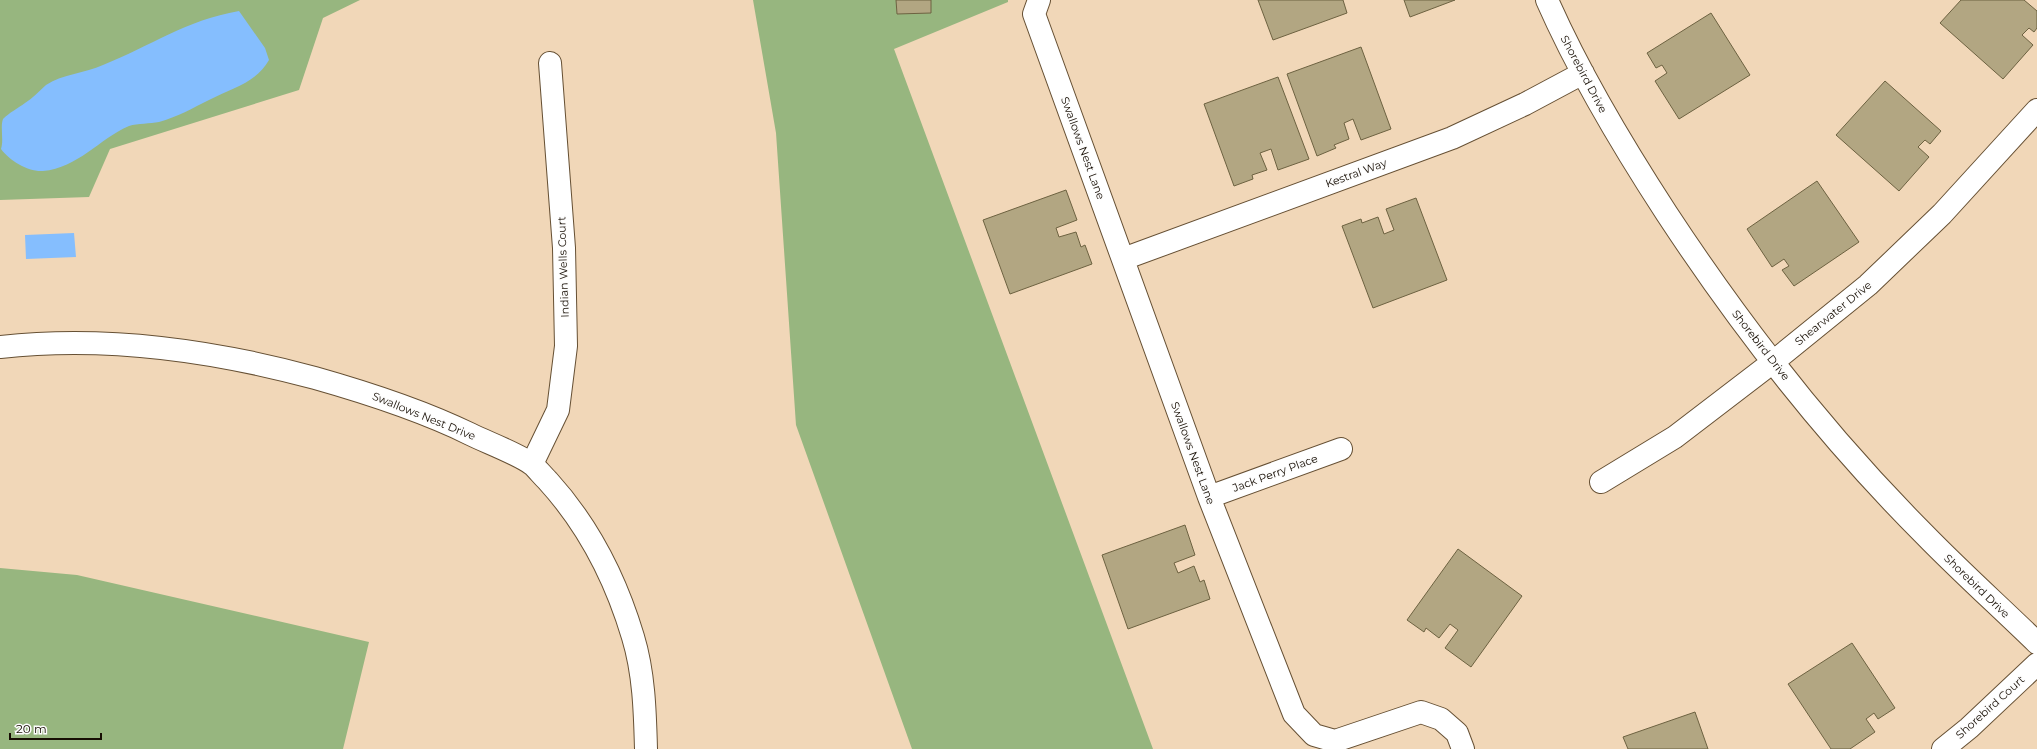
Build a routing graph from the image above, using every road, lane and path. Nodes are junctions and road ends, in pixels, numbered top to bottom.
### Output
1 (1039, 0) edge
2 (1547, 0) edge
3 (550, 63) dead end
4 (1583, 73) junction
5 (2035, 116) edge
6 (1123, 259) junction
7 (0, 348) edge
8 (1773, 362) junction
9 (1341, 449) dead end
10 (532, 464) junction
11 (1602, 482) dead end
12 (1209, 497) junction
13 (2037, 643) edge
14 (2037, 664) edge
15 (646, 749) edge
16 (1463, 749) edge
17 (1943, 749) edge

1 - 6 street, Swallows Nest Lane
2 - 4 street, Shorebird Drive
3 - 10 street, Indian Wells Court
4 - 6 street, Kestral Way
4 - 8 street, Shorebird Drive
5 - 8 street, Shearwater Drive
6 - 12 street, Swallows Nest Lane
7 - 10 street, Swallows Nest Drive
8 - 11 street, Shearwater Drive
8 - 13 street, Shorebird Drive
9 - 12 street, Jack Perry Place
10 - 15 street, Swallows Nest Drive
12 - 16 street, Swallows Nest Lane
14 - 17 street, Shorebird Court

